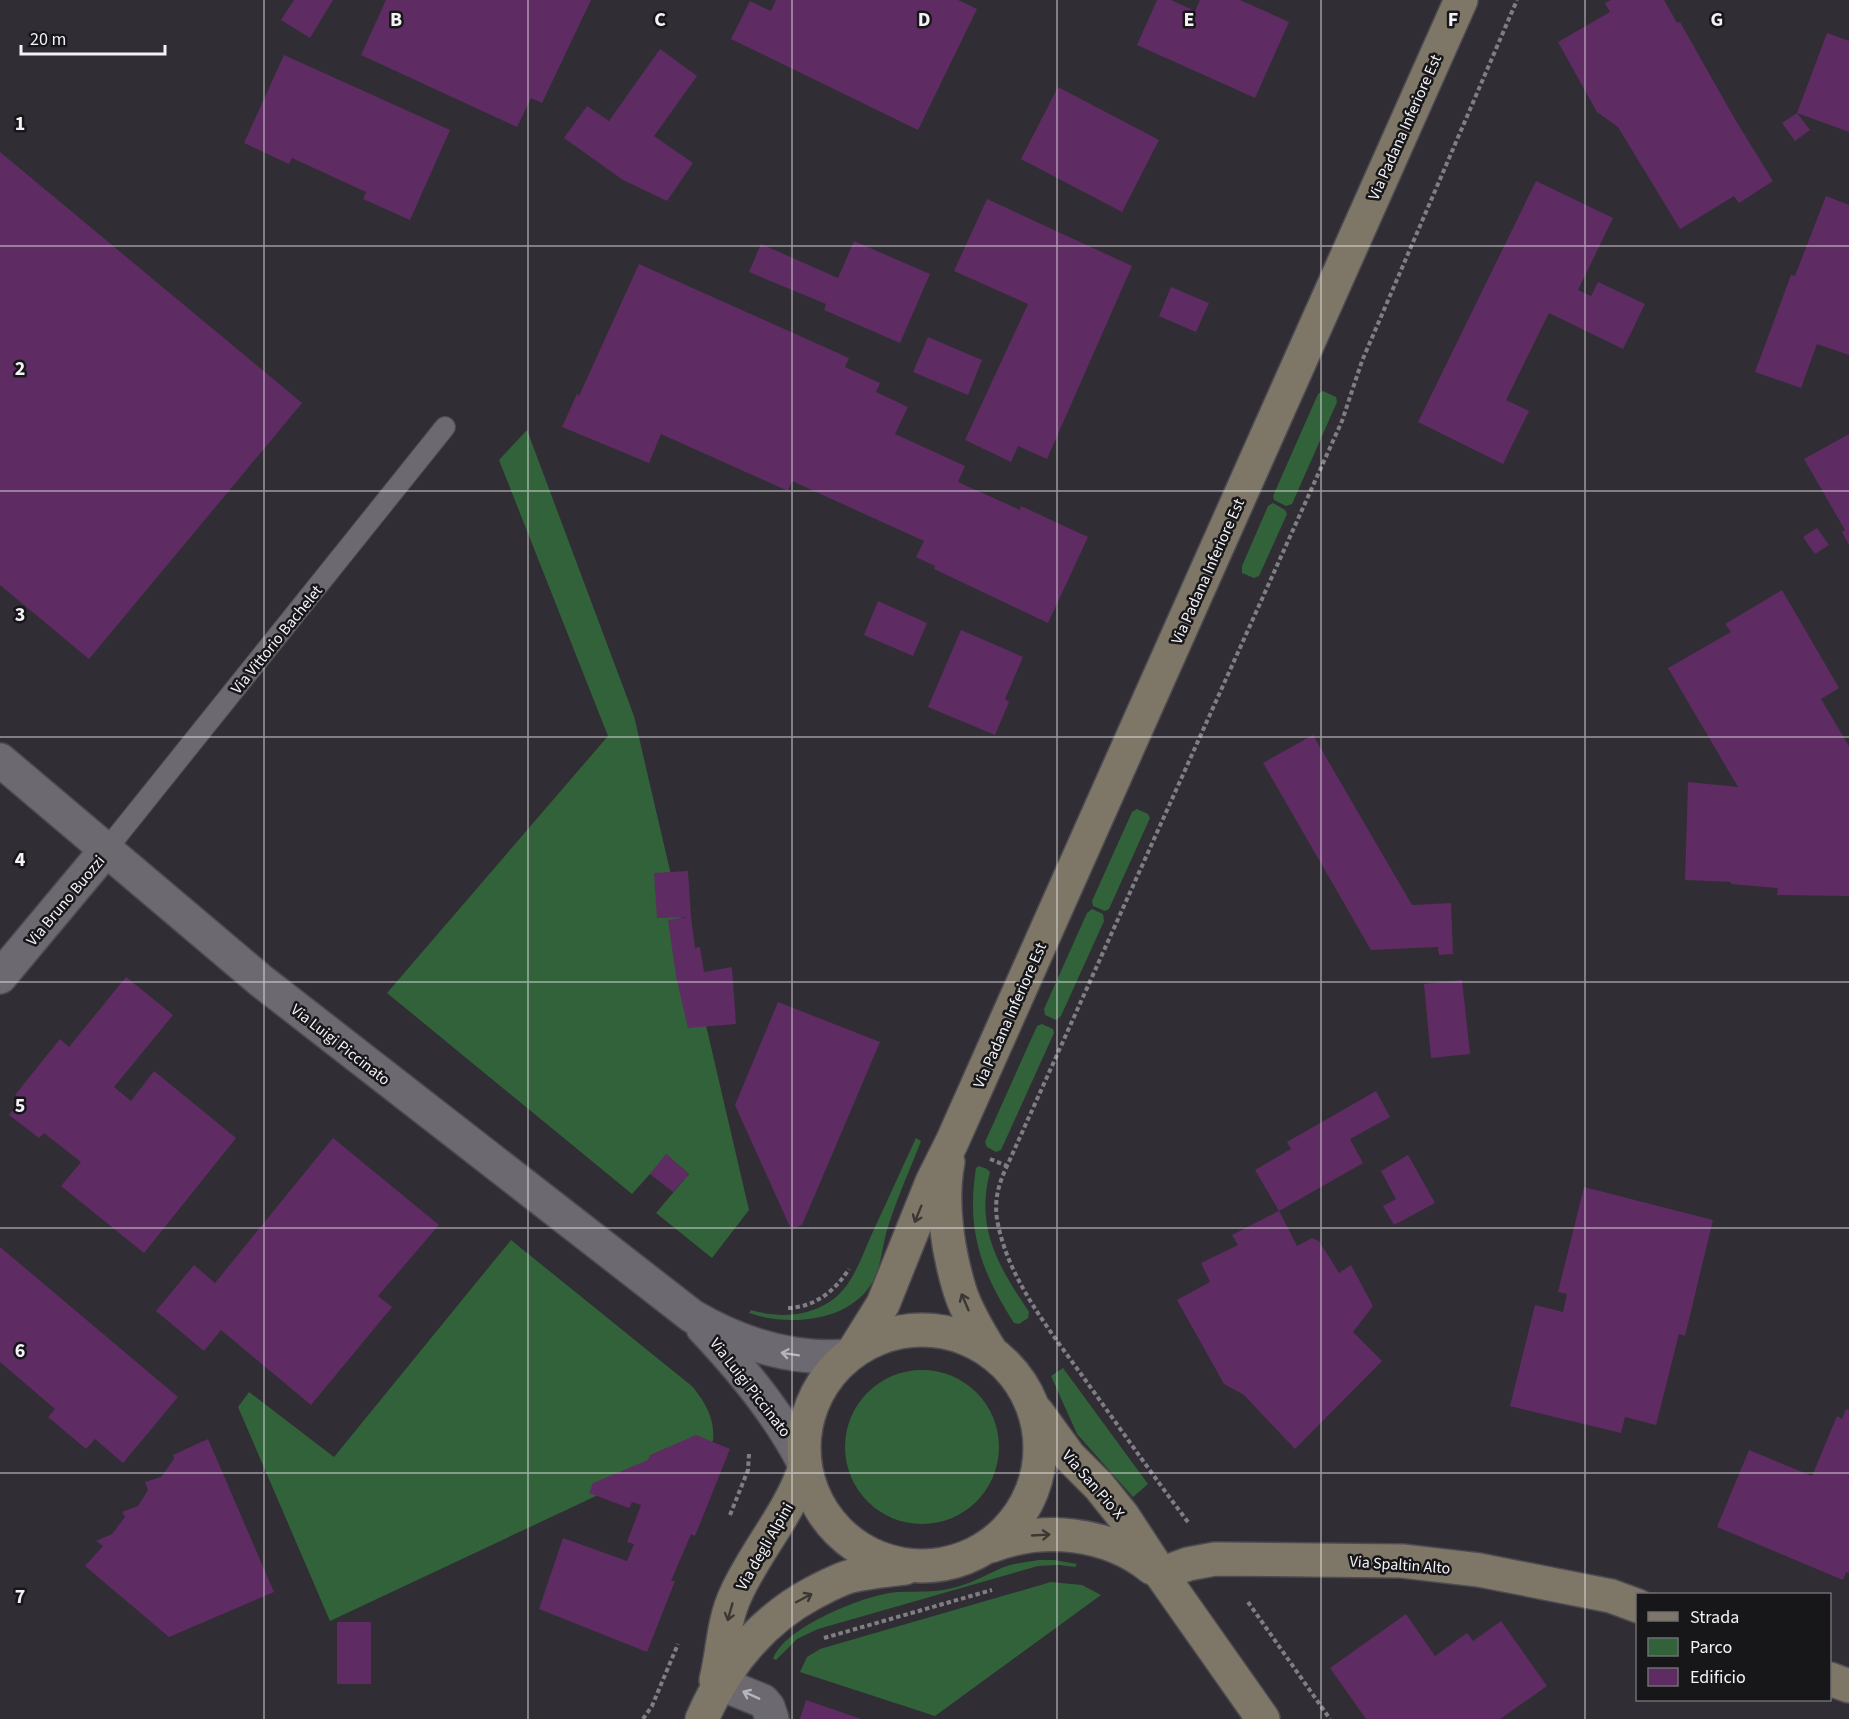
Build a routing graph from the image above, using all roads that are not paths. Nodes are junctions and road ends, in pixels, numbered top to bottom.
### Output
1 (1461, 0) edge
2 (445, 427) dead end
3 (0, 760) edge
4 (106, 850) junction
5 (0, 977) edge
6 (952, 1142) junction
7 (692, 1316) junction
8 (992, 1353) junction
9 (850, 1354) junction
10 (1026, 1393) junction
11 (804, 1465) junction
12 (985, 1548) junction
13 (923, 1566) junction
14 (1161, 1574) junction
15 (1636, 1605) edge
16 (1831, 1679) edge
17 (1849, 1686) edge
18 (711, 1699) edge
19 (772, 1719) edge
20 (1263, 1719) edge

1 - 6 street, Via Padana Inferiore Est
2 - 4 lane, Via Vittorio Bachelet
3 - 4 street, Via Luigi Piccinato
4 - 5 street, Via Bruno Buozzi
4 - 7 street, Via Luigi Piccinato
8 -> 6 street, Via Padana Inferiore Est
6 -> 9 street, Via Padana Inferiore Est
9 -> 7 street, Via Luigi Piccinato
7 - 11 street, Via Luigi Piccinato
8 - 9 street
8 - 10 street
9 - 11 street
10 - 12 street
10 - 14 street, Via San Pio X
11 - 13 street
11 -> 18 street, Via degli Alpini
12 - 13 street
12 -> 14 street, Via San Pio X
18 -> 13 street
14 - 15 street, Via Spaltin Alto
14 - 20 street, Via San Pio X
16 - 17 street
19 -> 18 street

